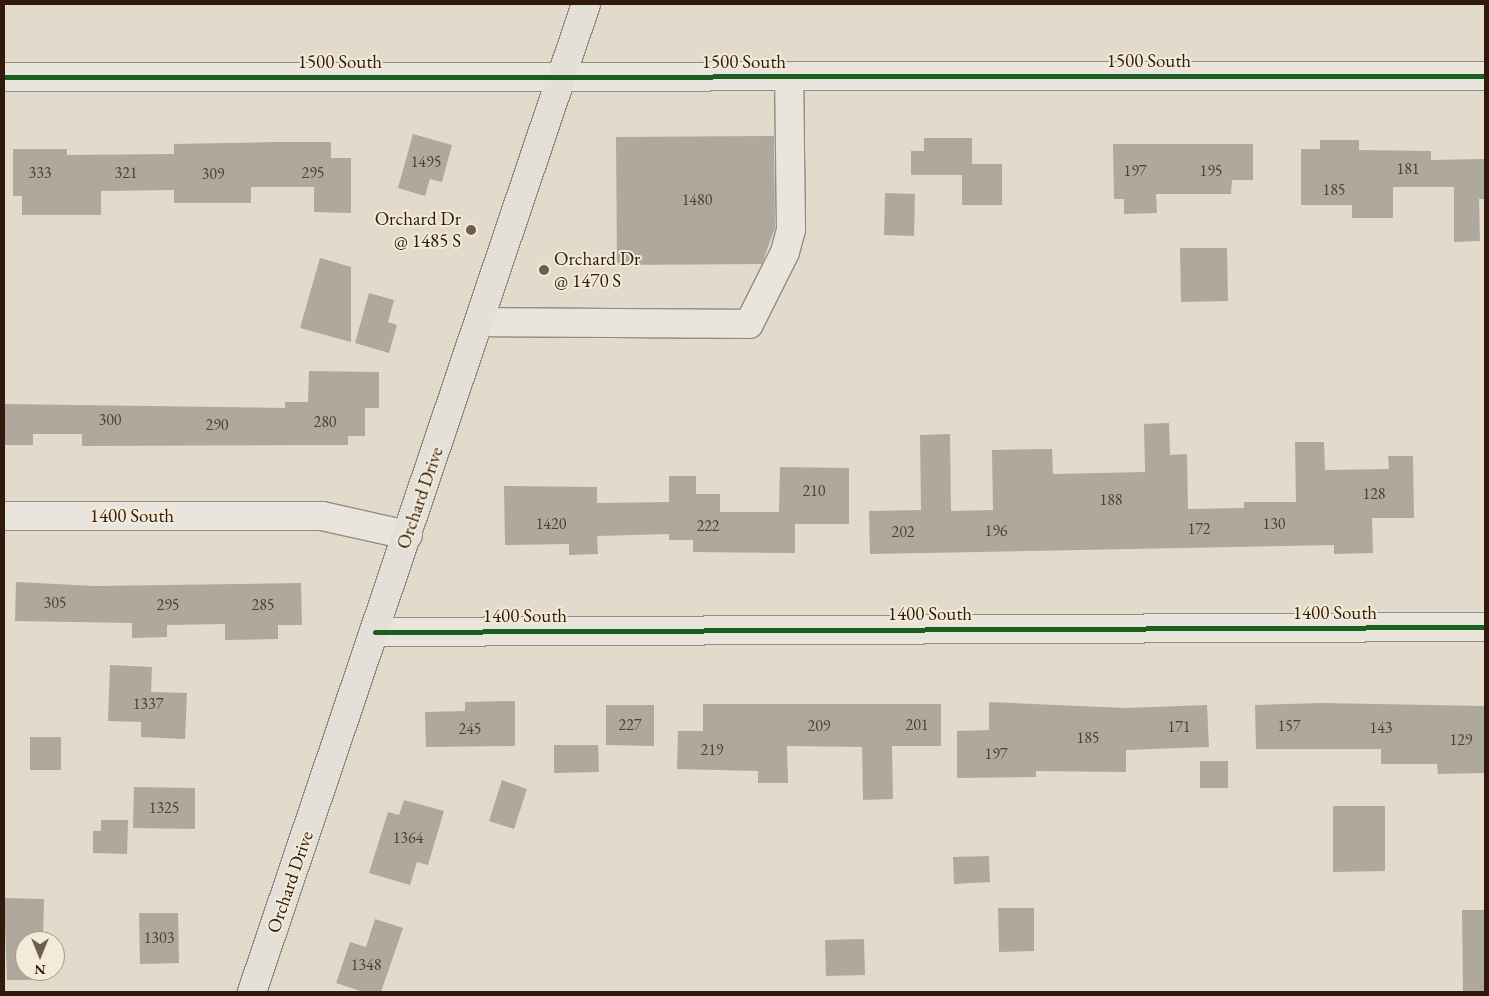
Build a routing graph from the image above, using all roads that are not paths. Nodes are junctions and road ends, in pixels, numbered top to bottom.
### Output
1 (586, 4) edge
2 (1485, 76) edge
3 (4, 77) edge
4 (561, 77) junction
5 (789, 77) junction
6 (479, 322) junction
7 (4, 516) edge
8 (408, 534) junction
9 (1485, 627) edge
10 (375, 632) junction
11 (252, 992) edge

1 - 4 main road, Orchard Drive
2 - 5 street, 1500 South
3 - 4 street, 1500 South
4 - 5 street, 1500 South
4 - 6 main road, Orchard Drive
5 - 6 street
6 - 8 main road, Orchard Drive
7 - 8 street, 1400 South
8 - 10 main road, Orchard Drive
9 - 10 street, 1400 South
10 - 11 main road, Orchard Drive

